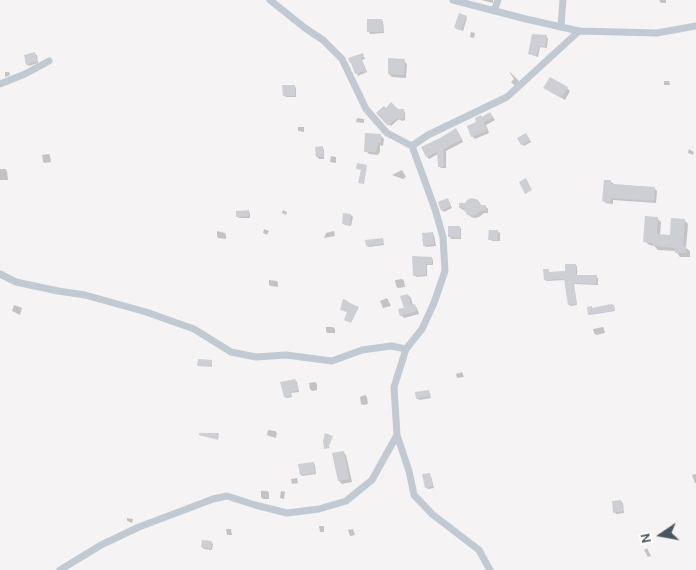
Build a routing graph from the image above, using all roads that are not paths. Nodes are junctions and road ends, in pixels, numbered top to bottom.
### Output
1 (270, 0) edge
2 (453, 0) edge
3 (498, 0) edge
4 (563, 0) edge
5 (494, 11) junction
6 (561, 26) junction
7 (696, 26) edge
8 (579, 31) junction
9 (49, 61) dead end
10 (0, 84) edge
11 (412, 146) junction
12 (0, 274) edge
13 (406, 349) junction
14 (397, 436) junction
15 (60, 570) edge
16 (490, 570) edge

1 - 11 street
2 - 5 street
3 - 5 street
4 - 6 street
5 - 6 street
6 - 8 street
7 - 8 street
8 - 11 street
9 - 10 street
11 - 13 street
12 - 13 street
13 - 14 street
14 - 15 street
14 - 16 street

